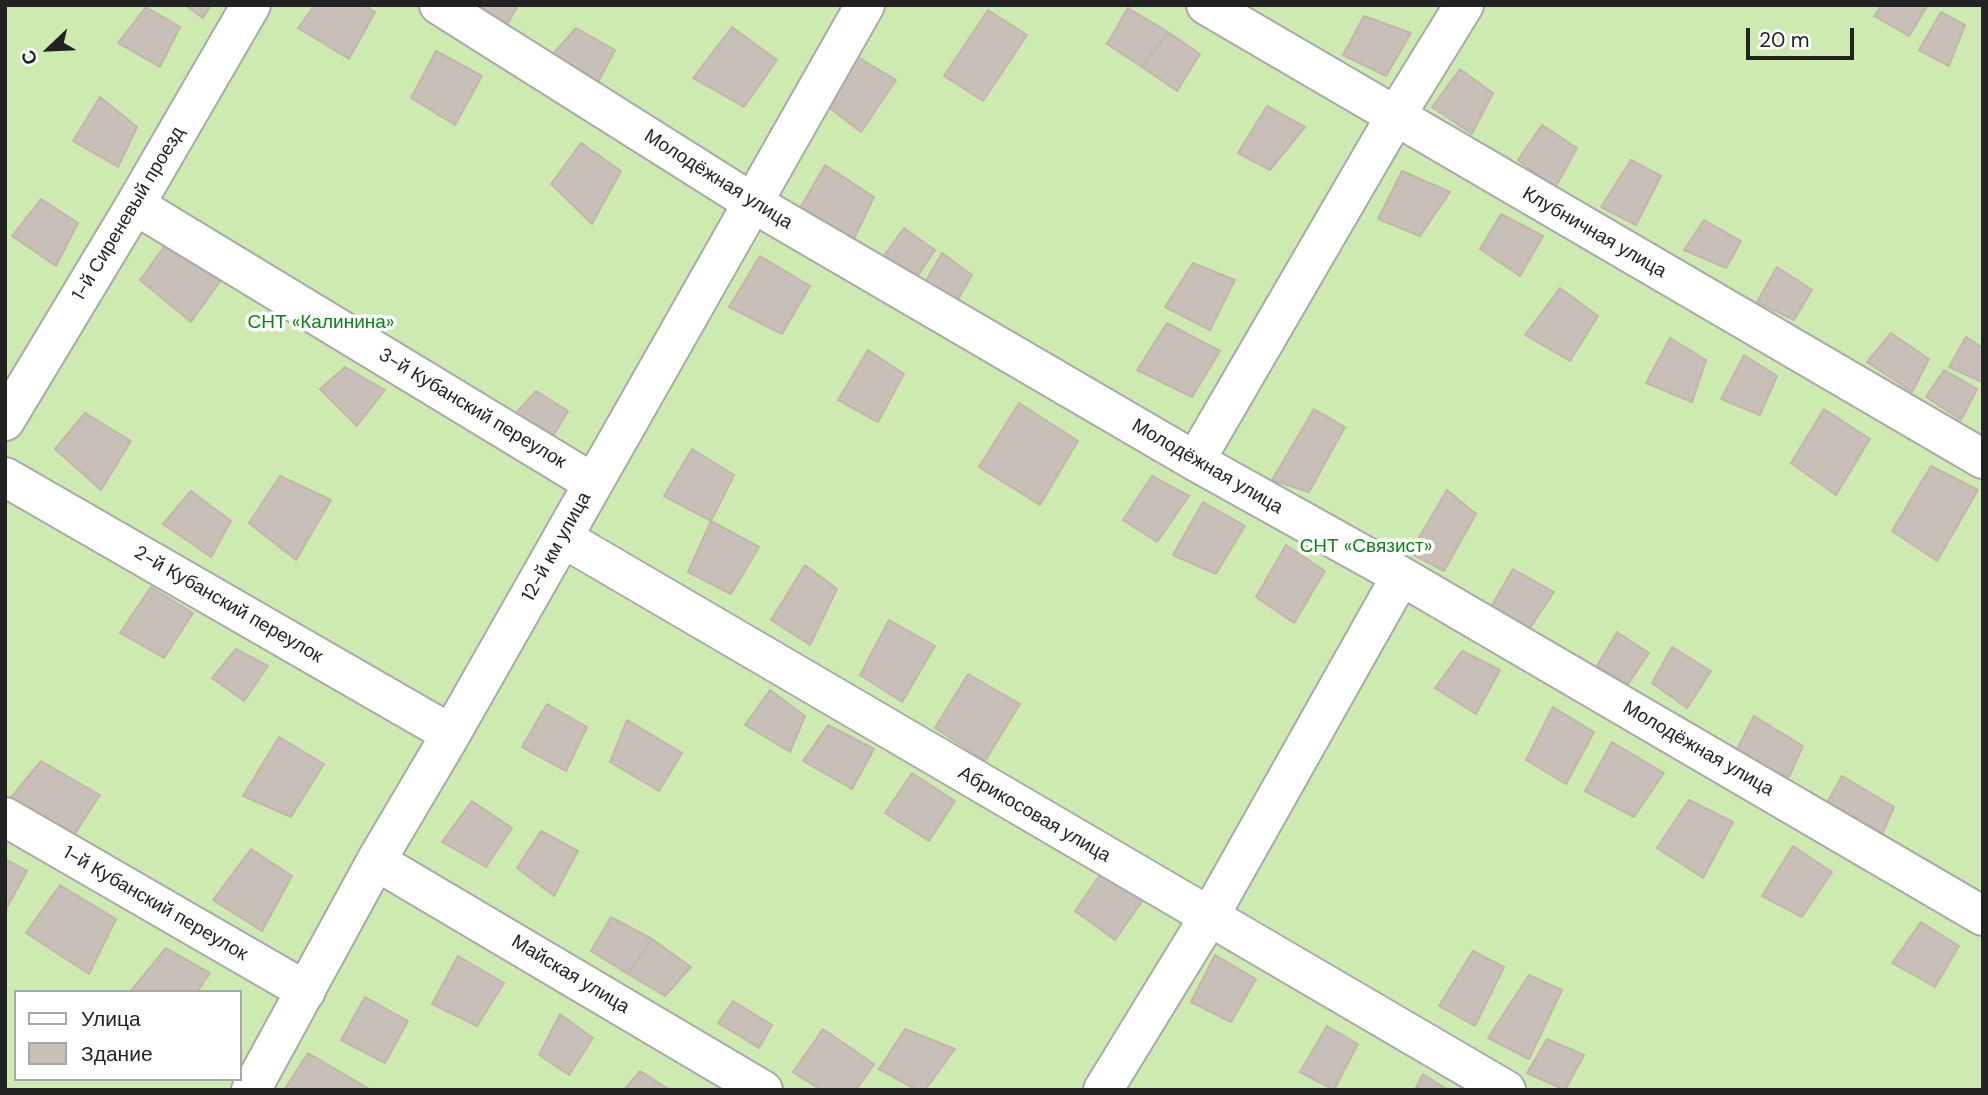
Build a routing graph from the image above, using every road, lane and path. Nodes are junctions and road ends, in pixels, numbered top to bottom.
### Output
1 (251, 5) edge
2 (439, 5) edge
3 (865, 5) edge
4 (1206, 5) edge
5 (1464, 5) edge
6 (1395, 117) junction
7 (753, 203) junction
8 (135, 205) junction
9 (5, 421) edge
10 (1983, 459) edge
11 (1195, 461) junction
12 (5, 477) edge
13 (593, 483) junction
14 (563, 538) junction
15 (1401, 576) junction
16 (451, 734) junction
17 (5, 817) edge
18 (376, 861) junction
19 (1983, 916) edge
20 (1209, 917) junction
21 (306, 991) junction
22 (251, 1090) edge
23 (763, 1090) edge
24 (1103, 1090) edge
25 (1506, 1090) edge

1 - 8 street, 1-й Сиреневый проезд
2 - 7 street, Молодёжная улица
3 - 7 street, 12-й км улица
4 - 6 street, Клубничная улица
5 - 6 street
6 - 10 street, Клубничная улица
6 - 11 street
7 - 11 street, Молодёжная улица
7 - 13 street, 12-й км улица
8 - 9 street, 1-й Сиреневый проезд
8 - 13 street, 3-й Кубанский переулок
11 - 15 street, Молодёжная улица
12 - 16 street, 2-й Кубанский переулок
13 - 14 street, 12-й км улица
14 - 16 street, 12-й км улица
14 - 20 street, Абрикосовая улица
15 - 19 street, Молодёжная улица
15 - 20 street
16 - 18 street, 12-й км улица
17 - 21 street, 1-й Кубанский переулок
18 - 21 street, 12-й км улица
18 - 23 street, Майская улица
20 - 24 street
20 - 25 street, Абрикосовая улица
21 - 22 street, 12-й км улица

